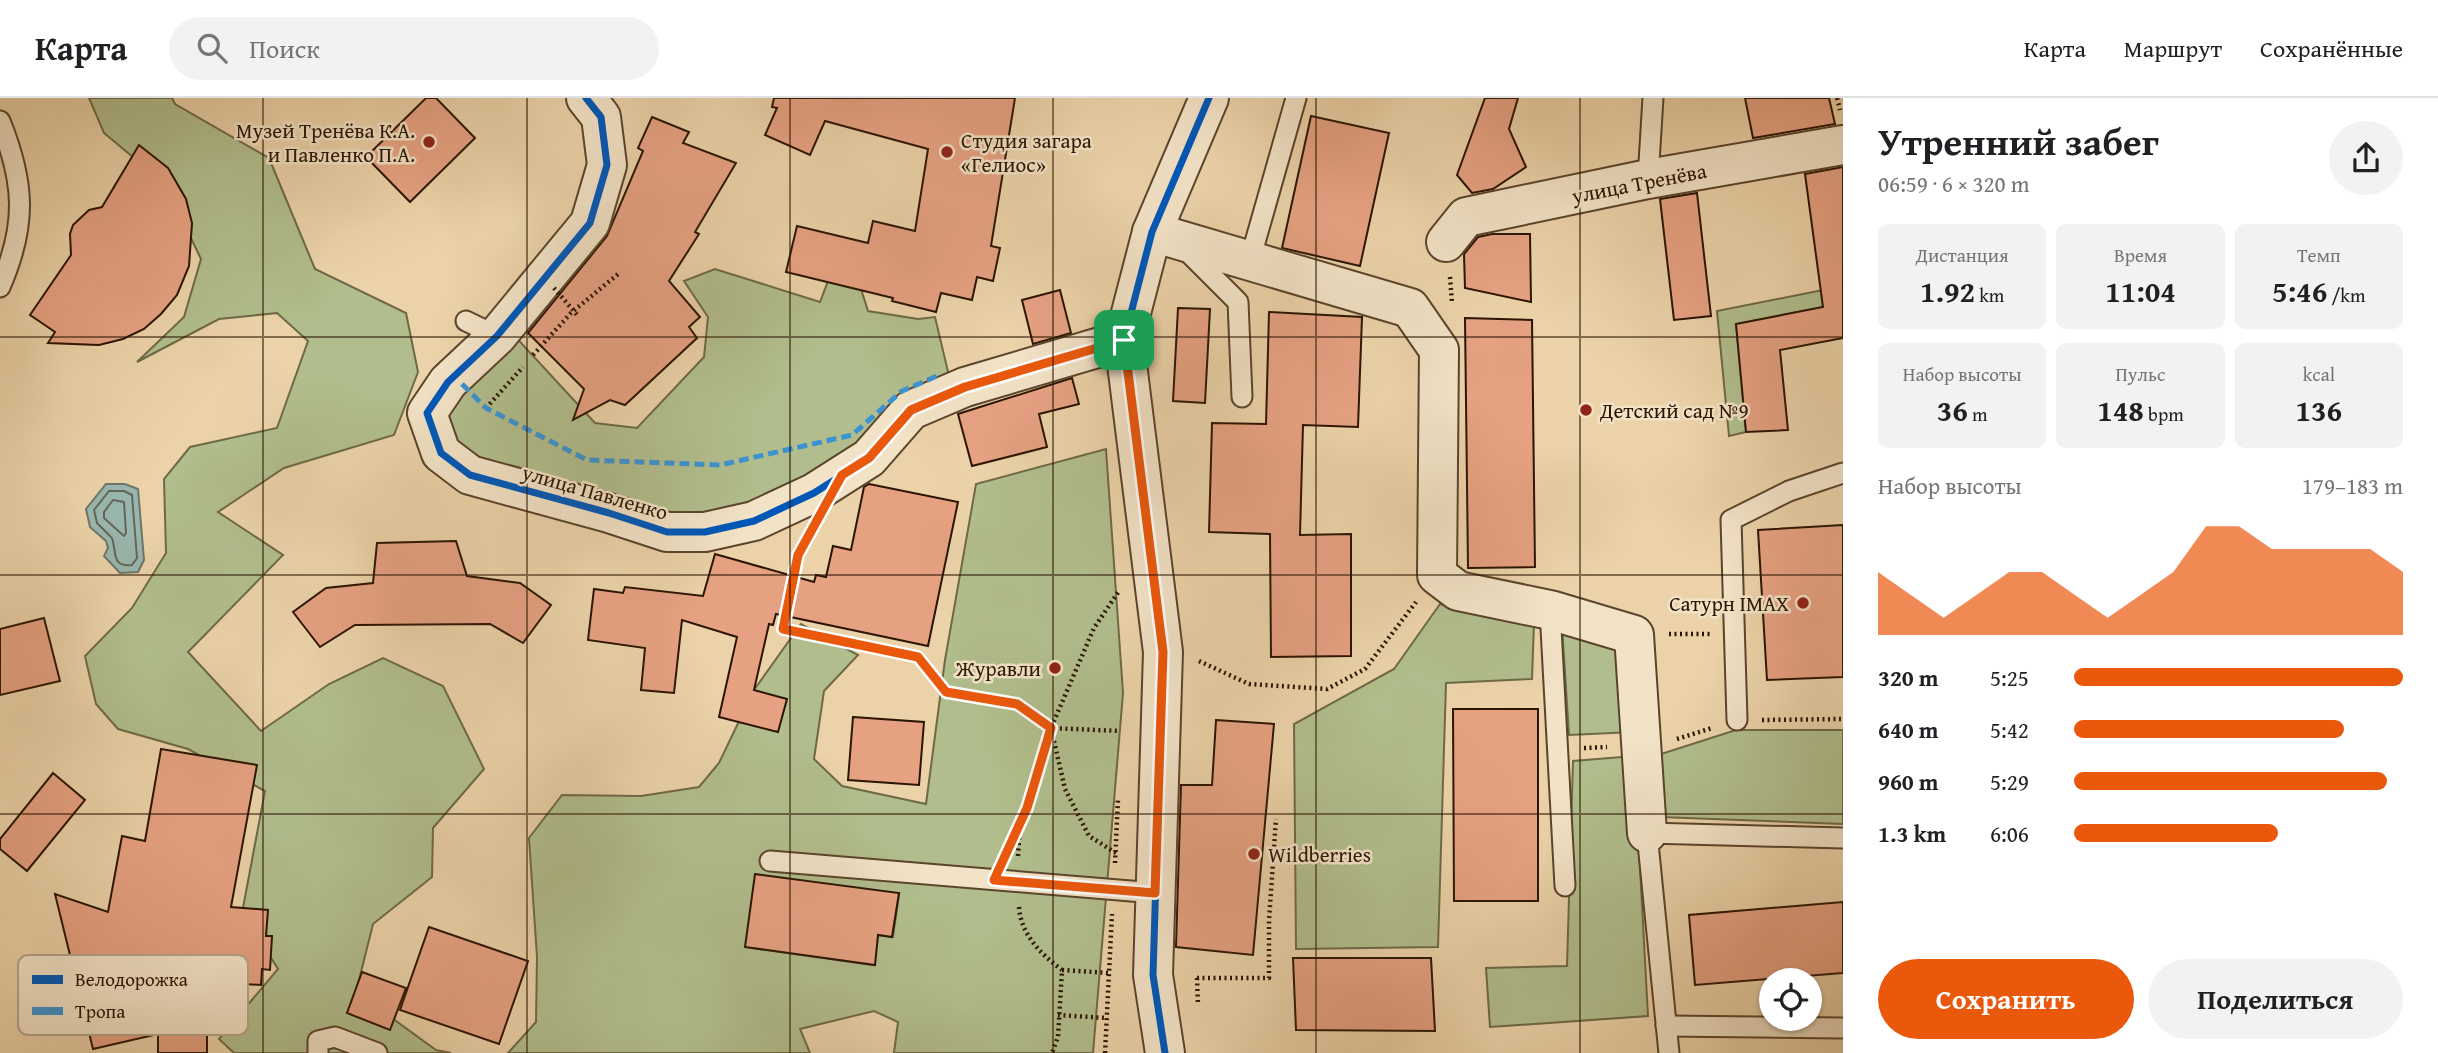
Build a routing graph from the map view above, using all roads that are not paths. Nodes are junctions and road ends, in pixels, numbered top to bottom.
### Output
1 (586, 98) edge
2 (1296, 98) edge
3 (1653, 98) edge
4 (1199, 104) edge
5 (0, 121) edge
6 (1843, 145) edge
7 (1648, 179) junction
8 (1162, 235) junction
9 (1446, 242) dead end
10 (1250, 260) junction
11 (0, 287) edge
12 (1124, 340) junction
13 (1242, 397) dead end
14 (1843, 473) edge
15 (1549, 610) junction
16 (1737, 720) dead end
17 (1647, 833) junction
18 (1843, 838) edge
19 (770, 861) dead end
20 (1565, 886) dead end
21 (1155, 893) junction
22 (1666, 1026) junction
23 (1843, 1028) edge
24 (318, 1053) edge
25 (377, 1053) edge
26 (1165, 1053) edge
27 (1669, 1053) edge

1 - 12 street, улица Павленко
2 - 10 lane
3 - 7 lane
4 - 8 street
5 - 11 lane
6 - 7 street, улица Тренёва
7 - 9 street, улица Тренёва
8 - 10 street
8 - 12 street
8 - 13 lane
10 - 15 street
12 - 21 street
14 - 16 lane
15 - 17 street
15 - 20 lane
17 - 18 lane
17 - 22 lane
19 - 21 lane
21 - 26 street
22 - 23 lane
22 - 27 lane
24 - 25 lane

